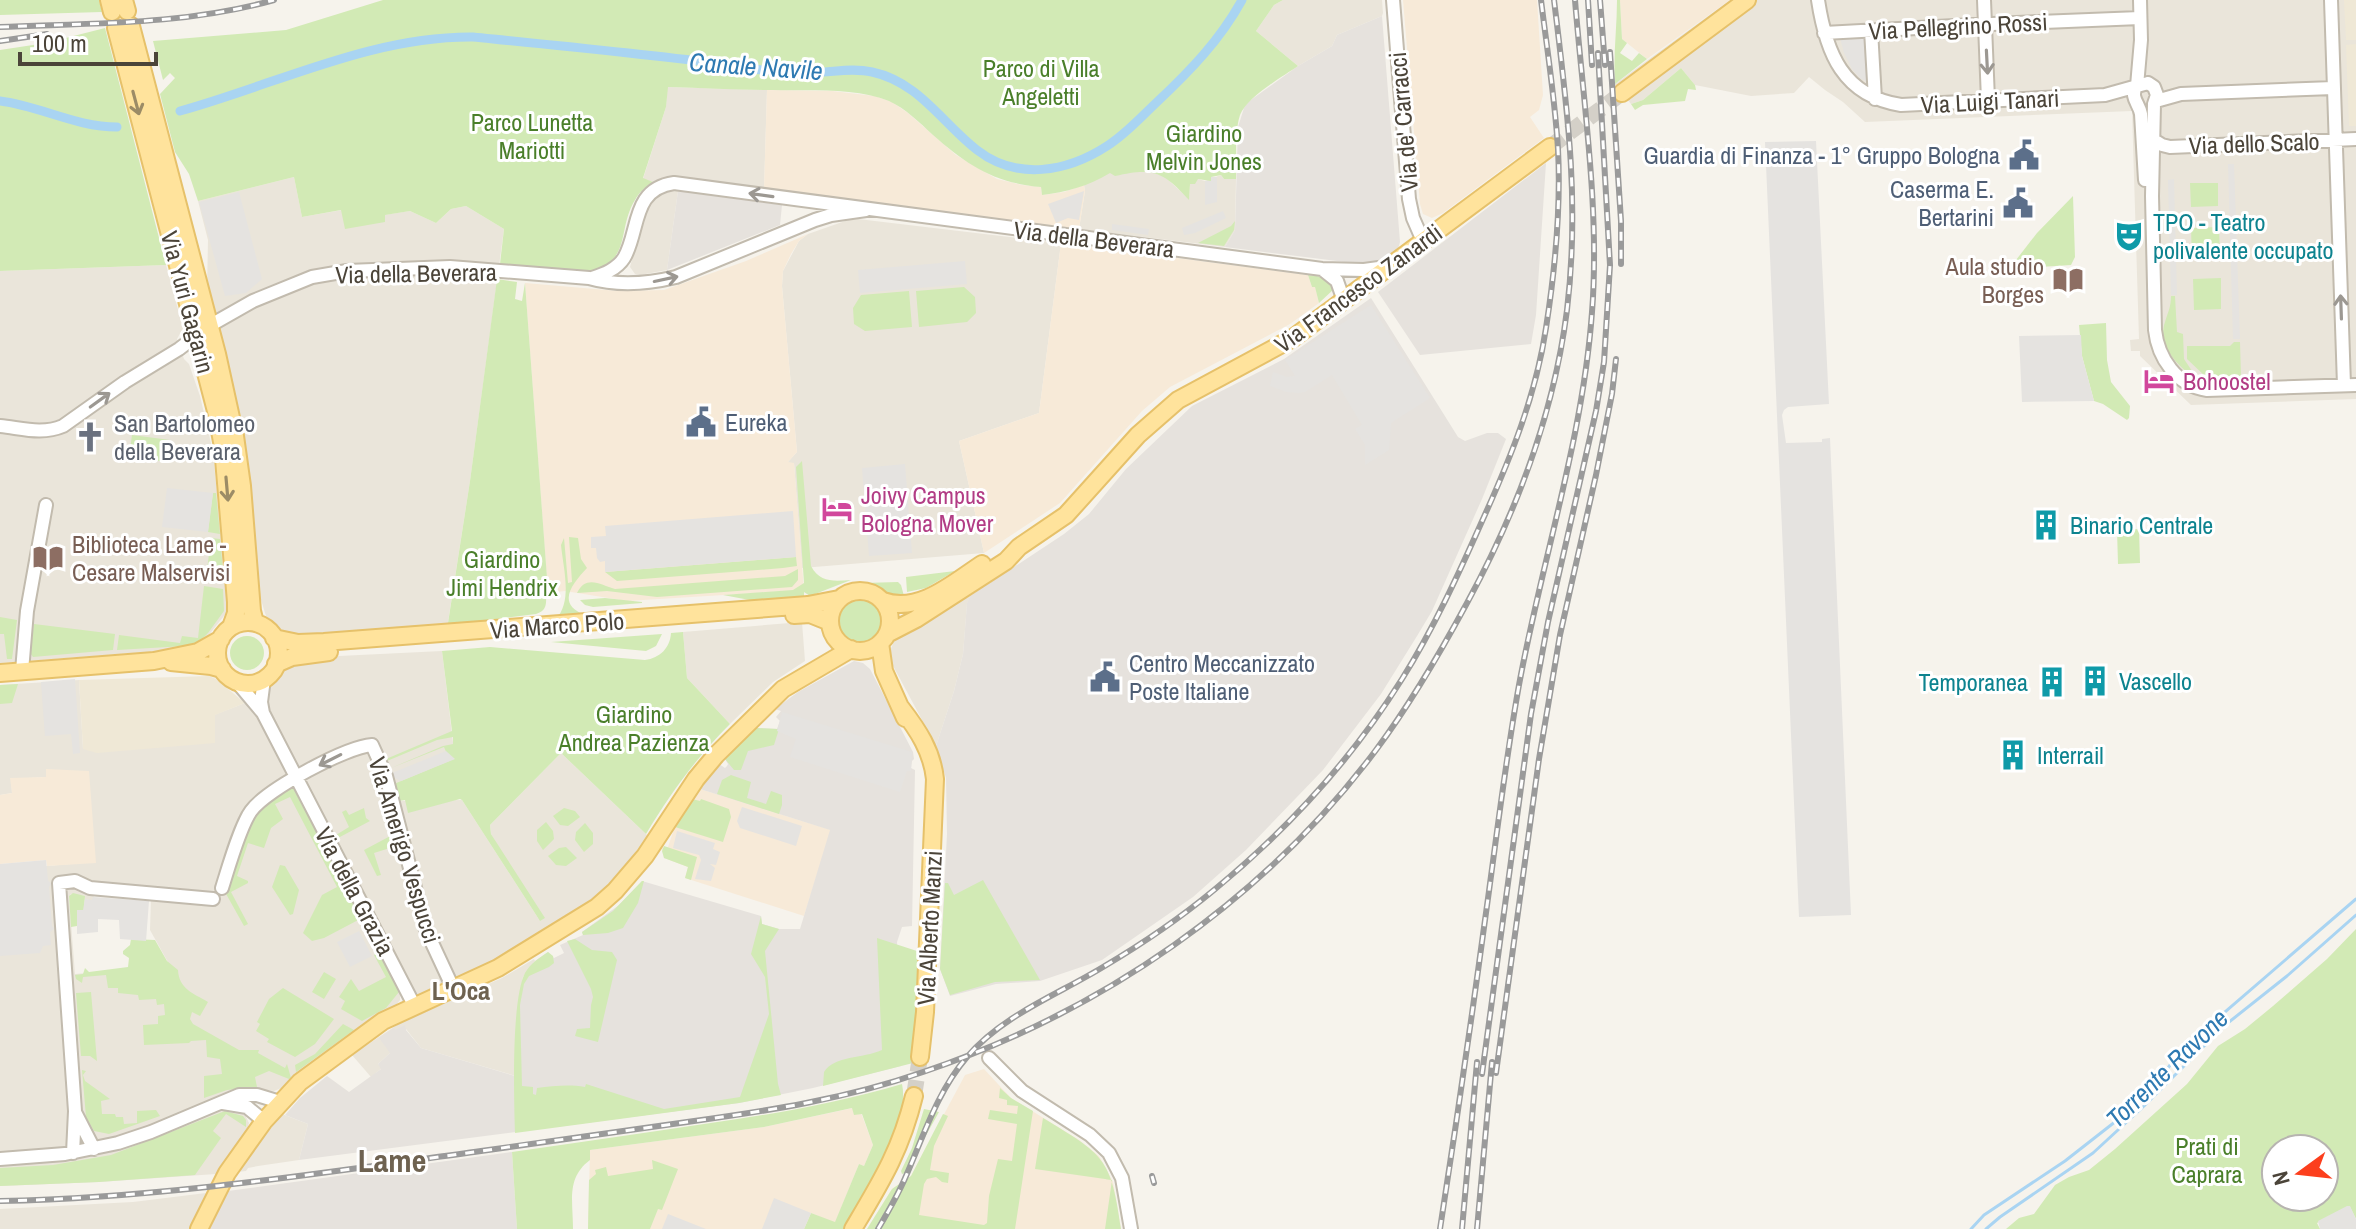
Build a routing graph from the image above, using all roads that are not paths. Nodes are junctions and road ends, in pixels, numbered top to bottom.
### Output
1 (1393, 0) edge
2 (1747, 0) edge
3 (1821, 0) edge
4 (1984, 0) edge
5 (2140, 0) edge
6 (2331, 0) edge
7 (120, 13) edge
8 (2140, 18) junction
9 (1985, 24) junction
10 (1871, 30) junction
11 (1824, 33) junction
12 (2333, 88) junction
13 (2148, 92) junction
14 (1622, 93) tunnel mouth
15 (2105, 95) junction
16 (1875, 99) junction
17 (1988, 100) junction
18 (2137, 104) junction
19 (2356, 139) edge
20 (2154, 140) junction
21 (2335, 140) junction
22 (1550, 147) tunnel mouth
23 (803, 200) junction
24 (866, 210) junction
25 (804, 225) junction
26 (1423, 241) junction
27 (625, 256) junction
28 (1389, 267) junction
29 (1322, 269) junction
30 (589, 278) junction
31 (638, 283) junction
32 (1344, 301) junction
33 (203, 331) junction
34 (2350, 385) edge
35 (2260, 390) junction
36 (0, 426) edge
37 (46, 505) dead end
38 (1019, 547) junction
39 (839, 599) junction
40 (883, 601) junction
41 (255, 623) junction
42 (832, 628) junction
43 (226, 633) junction
44 (274, 638) junction
45 (884, 638) junction
46 (855, 650) junction
47 (154, 661) junction
48 (276, 664) junction
49 (816, 668) junction
50 (222, 669) junction
51 (22, 671) junction
52 (0, 673) edge
53 (264, 679) junction
54 (887, 680) junction
55 (236, 681) junction
56 (263, 713) junction
57 (296, 778) junction
58 (222, 888) dead end
59 (213, 899) dead end
60 (453, 988) junction
61 (414, 1005) junction
62 (920, 1057) tunnel mouth
63 (989, 1058) dead end
64 (914, 1096) tunnel mouth
65 (280, 1102) junction
66 (220, 1103) junction
67 (75, 1111) junction
68 (264, 1121) junction
69 (94, 1149) junction
70 (73, 1153) junction
71 (0, 1159) edge
72 (199, 1229) edge
73 (853, 1229) edge
74 (1131, 1229) edge

1 - 26 street, Via de' Carracci
2 - 14 main road
3 - 11 street
4 - 9 street
5 - 8 street
6 - 12 street
7 - 33 main road, Via Yuri Gagarin
8 - 9 street, Via Pellegrino Rossi
8 - 13 street
9 - 10 street, Via Pellegrino Rossi
9 -> 17 street
10 - 11 street, Via Pellegrino Rossi
10 - 16 street
11 - 16 street
12 - 13 street, Via Luigi Tanari
12 - 21 street
13 - 15 street, Via Luigi Tanari
13 - 18 street
13 - 18 street
13 - 20 street
15 - 17 street, Via Luigi Tanari
15 - 18 street, Via Luigi Tanari
16 - 17 street, Via Luigi Tanari
18 - 35 street
19 - 21 street, Via dello Scalo
20 - 21 street, Via dello Scalo
20 - 35 street
34 -> 21 street
22 - 26 main road, Via Francesco Zanardi
23 - 24 street, Via della Beverara
23 - 25 street
23 -> 27 street, Via della Beverara
24 - 25 street, Via della Beverara
24 - 29 street, Via della Beverara
31 -> 25 street, Via della Beverara
26 - 28 main road, Via Francesco Zanardi
27 - 30 street
27 - 31 street
28 - 29 street, Via della Beverara
28 - 32 main road, Via Francesco Zanardi
29 - 32 street
30 - 31 street, Via della Beverara
30 - 33 street, Via della Beverara
32 - 38 main road, Via Francesco Zanardi
36 -> 33 street, Via della Beverara
33 - 41 main road, Via Yuri Gagarin
33 -> 43 main road, Via Yuri Gagarin
34 - 35 street
37 - 51 street
38 - 40 main road, Via Francesco Zanardi
38 - 45 main road, Via Francesco Zanardi
39 - 40 main road
39 - 42 main road
39 - 44 main road, Via Marco Polo
40 - 45 main road
41 - 43 main road
41 - 44 main road
42 - 46 main road
42 - 48 main road, Via Marco Polo
42 - 49 main road
43 - 47 main road
43 - 50 main road
44 - 48 main road
45 - 46 main road
45 - 54 main road, Via Alberto Manzi
46 - 49 main road
46 - 54 main road, Via Alberto Manzi
47 - 50 main road
47 - 51 main road
48 - 53 main road
49 - 60 main road
50 - 55 main road
51 - 52 main road
53 - 55 main road
53 - 56 street, Via della Grazia
54 - 62 main road, Via Alberto Manzi
55 - 56 street, Via della Grazia
56 - 57 street, Via della Grazia
57 - 58 street
60 -> 57 street, Via Amerigo Vespucci
57 - 61 street, Via della Grazia
59 - 67 street
60 - 61 main road
61 - 65 main road
63 - 74 street
64 - 73 main road
65 - 66 street
65 - 68 main road
66 - 68 street
66 - 69 street
67 - 69 street
67 - 70 street
68 - 72 main road
69 - 70 street
70 - 71 street

